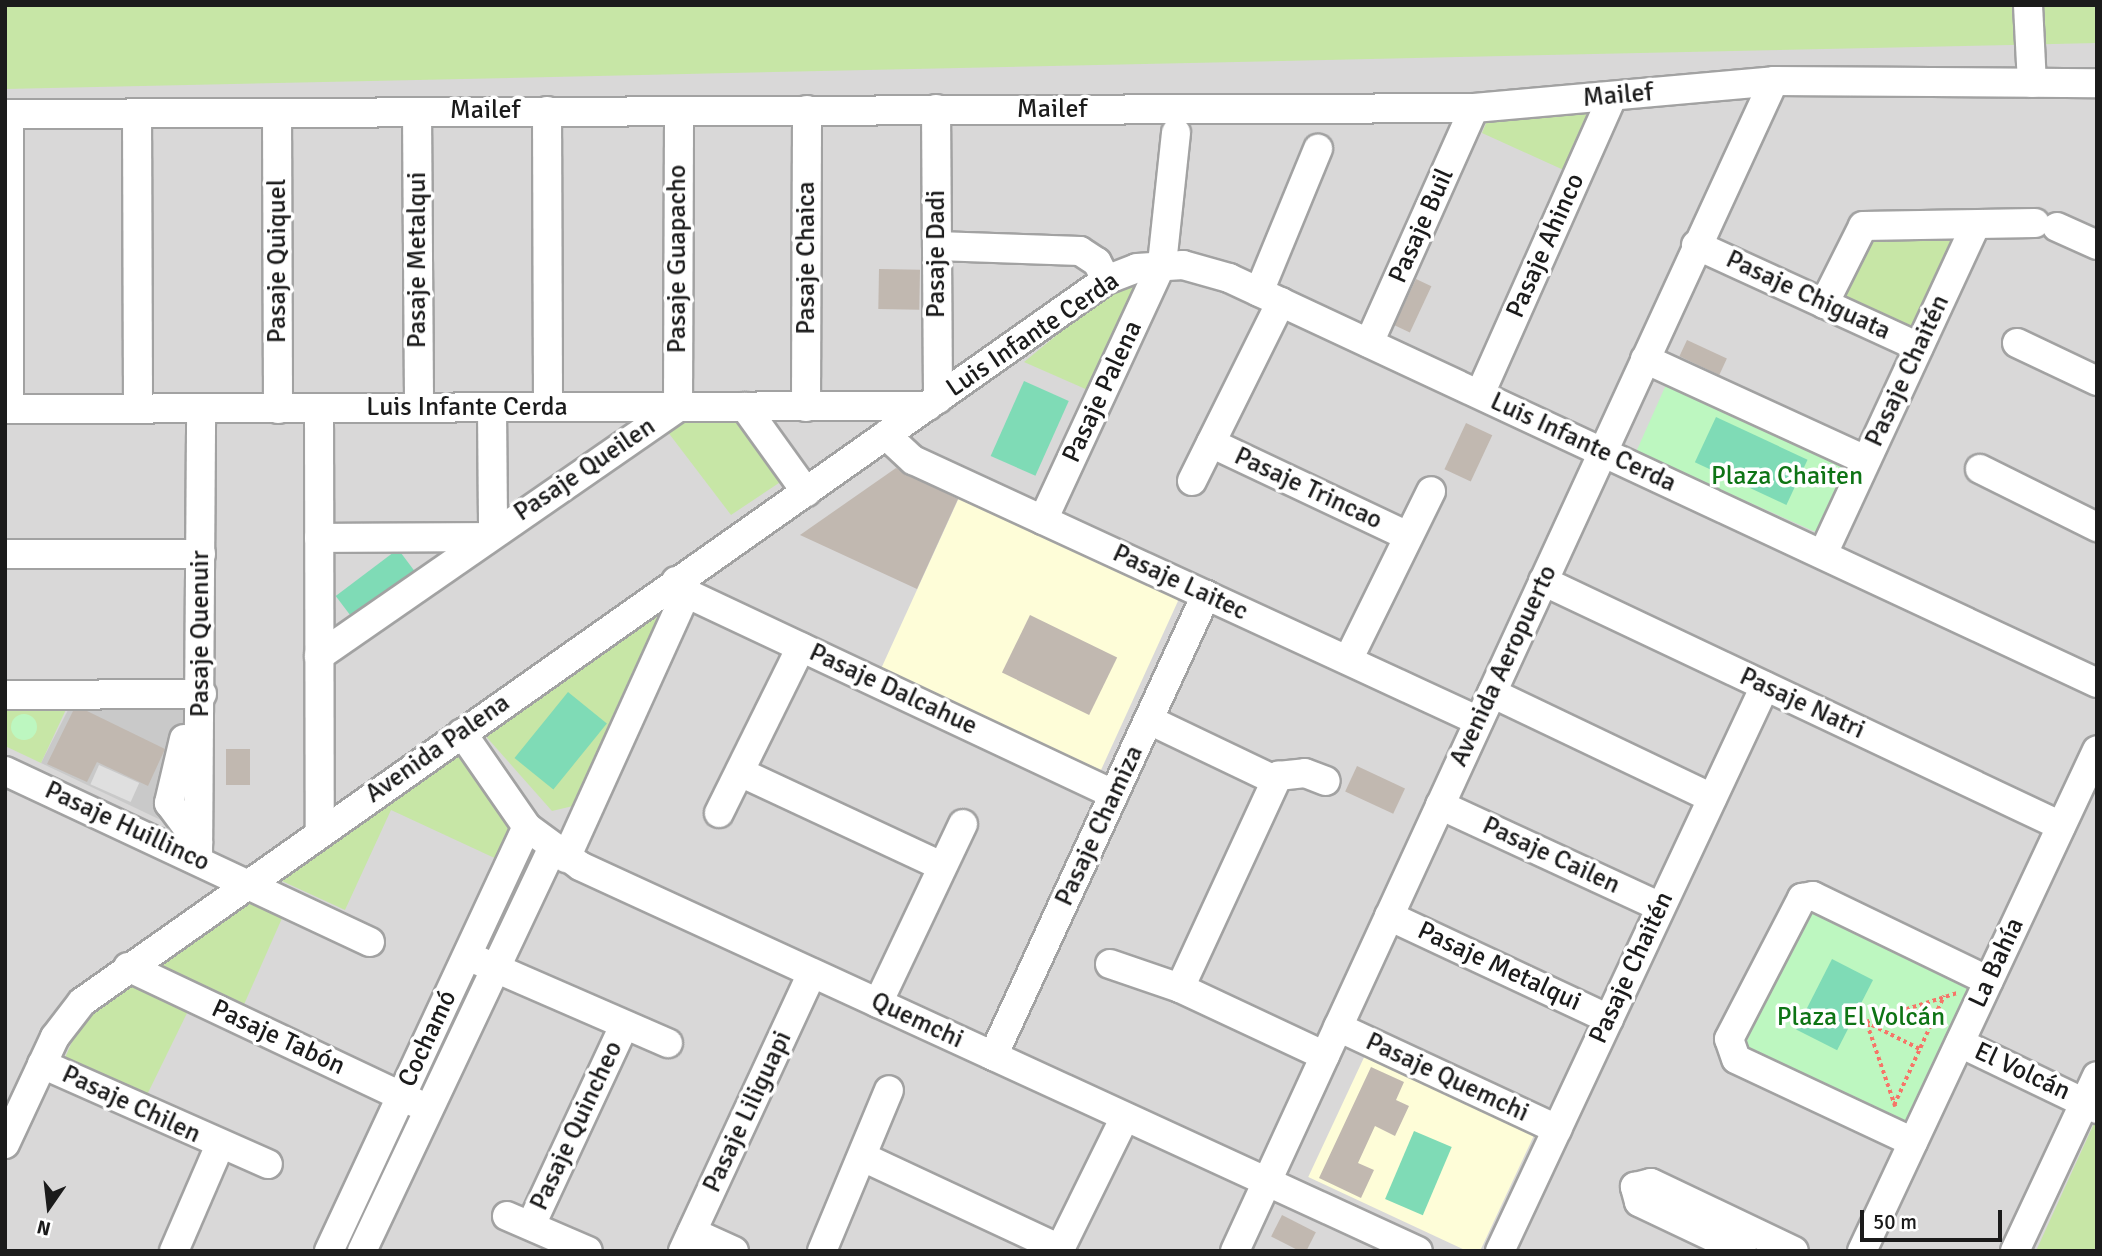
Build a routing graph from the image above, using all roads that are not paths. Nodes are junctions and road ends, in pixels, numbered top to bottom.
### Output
1 (2028, 5) edge
2 (1774, 81) junction
3 (2032, 83) junction
4 (2085, 83) edge
5 (1612, 97) junction
6 (2097, 104) edge
7 (1474, 108) junction
8 (936, 109) junction
9 (807, 110) junction
10 (547, 111) junction
11 (679, 111) junction
12 (417, 112) junction
13 (137, 113) junction
14 (276, 113) junction
15 (7, 114) edge
16 (1175, 133) dead end
17 (1318, 149) dead end
18 (1975, 226) junction
19 (1696, 245) junction
20 (2097, 245) edge
21 (937, 246) junction
22 (1162, 264) junction
23 (1106, 280) junction
24 (1270, 297) junction
25 (1824, 304) junction
26 (1369, 343) junction
27 (2017, 343) dead end
28 (1919, 347) junction
29 (1645, 359) junction
30 (2097, 381) edge
31 (1480, 394) junction
32 (933, 403) junction
33 (548, 407) junction
34 (678, 407) junction
35 (745, 407) junction
36 (806, 407) junction
37 (318, 408) junction
38 (419, 408) junction
39 (492, 408) junction
40 (138, 409) junction
41 (201, 409) junction
42 (278, 409) junction
43 (7, 410) edge
44 (886, 435) junction
45 (1211, 443) junction
46 (1603, 452) junction
47 (1866, 460) junction
48 (1980, 468) dead end
49 (1192, 481) dead end
50 (1431, 491) dead end
51 (806, 492) junction
52 (1044, 520) junction
53 (2097, 527) edge
54 (490, 535) junction
55 (1406, 535) junction
56 (319, 538) junction
57 (5, 554) edge
58 (201, 554) junction
59 (1822, 554) junction
60 (1544, 581) junction
61 (681, 587) junction
62 (1206, 595) junction
63 (801, 647) junction
64 (319, 656) junction
65 (1348, 660) junction
66 (2097, 683) edge
67 (1765, 686) junction
68 (1492, 693) junction
69 (202, 694) junction
70 (5, 695) edge
71 (1149, 720) junction
72 (1479, 721) junction
73 (462, 733) junction
74 (184, 739) dead end
75 (2097, 750) edge
76 (5, 771) edge
77 (742, 773) junction
78 (1275, 780) junction
79 (1326, 781) dead end
80 (1114, 794) junction
81 (1712, 798) junction
82 (1440, 805) junction
83 (719, 813) dead end
84 (963, 824) dead end
85 (2061, 826) junction
86 (527, 827) junction
87 (320, 831) junction
88 (198, 851) junction
89 (559, 853) junction
90 (939, 865) junction
91 (249, 884) junction
92 (1661, 907) junction
93 (1389, 916) junction
94 (370, 942) dead end
95 (467, 955) junction
96 (1110, 964) dead end
97 (128, 967) junction
98 (494, 968) junction
99 (812, 973) junction
100 (1988, 983) junction
101 (1180, 988) junction
102 (878, 1003) junction
103 (1609, 1019) junction
104 (1338, 1027) junction
105 (623, 1028) junction
106 (668, 1043) dead end
107 (1959, 1043) junction
108 (992, 1056) junction
109 (1325, 1056) junction
110 (42, 1064) junction
111 (2097, 1076) edge
112 (889, 1090) dead end
113 (401, 1096) junction
114 (2091, 1105) edge
115 (428, 1109) junction
116 (1125, 1117) junction
117 (1557, 1129) junction
118 (7, 1137) edge
119 (1910, 1141) junction
120 (219, 1147) junction
121 (864, 1158) junction
122 (268, 1164) dead end
123 (1266, 1182) junction
124 (688, 1241) edge
125 (1059, 1250) edge
126 (174, 1251) edge
127 (329, 1251) edge
128 (362, 1251) edge
129 (588, 1251) edge
130 (734, 1251) edge
131 (822, 1251) edge
132 (1235, 1251) edge
133 (1418, 1251) edge
134 (1500, 1251) edge
135 (1742, 1251) edge
136 (1794, 1251) edge
137 (1862, 1251) edge
138 (2015, 1251) edge

1 - 3 street
2 - 3 street, Mailef
2 - 5 street, Mailef
2 - 19 street, Avenida Aeropuerto
3 - 4 street, Mailef
4 - 6 street
5 - 7 street, Mailef
5 - 31 street, Pasaje Ahinco
7 - 8 street, Mailef
7 - 26 street, Pasaje Buil
8 - 9 street, Mailef
8 - 21 street, Pasaje Dadi
9 - 11 street, Mailef
9 - 36 street, Pasaje Chaica
10 - 11 street, Mailef
10 - 12 street, Mailef
10 - 33 street
11 - 34 street, Pasaje Guapacho
12 - 14 street, Mailef
12 - 38 street, Pasaje Metalqui
13 - 14 street, Mailef
13 - 15 street, Mailef
13 - 40 street
14 - 42 street, Pasaje Quiquel
15 - 43 street
16 - 22 street, Pasaje Palena
17 - 24 street, Pasaje Trincao
18 - 20 street
18 - 25 street
18 - 28 street, Pasaje Chaitén
19 - 25 street, Pasaje Chiguata
19 - 29 street, Avenida Aeropuerto
21 - 23 street
21 - 32 street, Pasaje Dadi
22 - 23 street, Luis Infante Cerda
22 - 24 street, Luis Infante Cerda
22 - 52 street, Pasaje Palena
23 - 32 street, Luis Infante Cerda
24 - 26 street, Luis Infante Cerda
24 - 45 street, Pasaje Trincao
25 - 28 street, Pasaje Chiguata
26 - 31 street, Luis Infante Cerda
27 - 30 street
28 - 47 street, Pasaje Chaitén
29 - 46 street, Avenida Aeropuerto
29 - 47 street
31 - 46 street, Luis Infante Cerda
32 - 36 street, Luis Infante Cerda
32 - 44 street, Avenida Palena
33 - 34 street, Luis Infante Cerda
33 - 39 street, Luis Infante Cerda
34 - 35 street, Luis Infante Cerda
34 - 54 street, Pasaje Queilen
35 - 36 street, Luis Infante Cerda
35 - 51 street
37 - 38 street, Luis Infante Cerda
37 - 42 street, Luis Infante Cerda
37 - 56 street
38 - 39 street, Luis Infante Cerda
39 - 54 street, Pasaje Queilen
40 - 41 street, Luis Infante Cerda
40 - 43 street, Luis Infante Cerda
41 - 42 street, Luis Infante Cerda
41 - 58 street, Pasaje Quenuir
44 - 51 street, Avenida Palena
44 - 52 street, Pasaje Laitec
45 - 49 street, Pasaje Trincao
45 - 55 street, Pasaje Trincao
46 - 59 street, Luis Infante Cerda
46 - 60 street, Avenida Aeropuerto
47 - 59 street, Pasaje Chaitén
48 - 53 street
50 - 55 street, Pasaje Trincao
51 - 61 street, Avenida Palena
52 - 62 street, Pasaje Laitec
54 - 56 street, Pasaje Queilen
54 - 64 street, Pasaje Queilen
55 - 65 street, Pasaje Trincao
56 - 64 street
57 - 58 street
58 - 69 street, Pasaje Quenuir
59 - 66 street, Luis Infante Cerda
60 - 67 street, Pasaje Natri
60 - 68 street, Avenida Aeropuerto
61 - 63 street, Pasaje Dalcahue
61 - 73 street, Avenida Palena
61 - 89 street, Cochamó
62 - 65 street, Pasaje Laitec
62 - 71 street, Pasaje Chamiza
63 - 77 street
63 - 80 street, Pasaje Dalcahue
64 - 87 street
65 - 72 street, Pasaje Laitec
67 - 81 street, Pasaje Chaitén
67 - 85 street, Pasaje Natri
68 - 72 street, Avenida Aeropuerto
68 - 81 street
69 - 70 street
69 - 88 street, Pasaje Quenuir
71 - 78 street
71 - 80 street, Pasaje Chamiza
72 - 82 street, Avenida Aeropuerto
73 - 86 street, Quemchi
73 - 87 street, Avenida Palena
74 - 88 street
75 - 85 street, La Bahía
76 - 88 street, Pasaje Huillinco
77 - 83 street
77 - 90 street
78 - 79 street
78 - 101 street
80 - 108 street, Pasaje Chamiza
81 - 92 street, Pasaje Chaitén
82 - 92 street, Pasaje Cailen
82 - 93 street, Avenida Aeropuerto
84 - 90 street
85 - 100 street, La Bahía
86 - 89 street, Quemchi
86 - 95 street, Cochamó
87 - 91 street, Avenida Palena
88 - 91 street, Pasaje Huillinco
89 - 98 street, Cochamó
89 - 99 street, Quemchi
90 - 102 street
91 - 94 street
91 - 97 street, Avenida Palena
92 - 103 street, Pasaje Chaitén
93 - 103 street, Pasaje Metalqui
93 - 104 street, Avenida Aeropuerto
95 - 98 street, Pasaje Quincheo
95 - 113 street, Cochamó
96 - 101 street
97 - 110 street, Avenida Palena
97 - 113 street, Pasaje Tabón
98 - 105 street, Pasaje Quincheo
98 - 115 street, Cochamó
99 - 102 street, Quemchi
99 - 124 street, Pasaje Liliguapi
100 - 107 street, La Bahía
100 - 119 street
101 - 109 street
102 - 108 street, Quemchi
103 - 117 street, Pasaje Chaitén
104 - 109 street, Avenida Aeropuerto
104 - 117 street, Pasaje Quemchi
105 - 106 street, Pasaje Quincheo
105 - 129 street, Pasaje Quincheo
107 - 114 street, El Volcán
107 - 119 street, La Bahía
108 - 116 street, Quemchi
109 - 123 street, Avenida Aeropuerto
110 - 118 street, Avenida Palena
110 - 120 street, Pasaje Chilen
111 - 114 street
112 - 121 street
113 - 115 street, Pasaje Tabón
113 - 127 street, Cochamó
114 - 138 street
115 - 128 street, Cochamó
116 - 123 street, Quemchi
116 - 125 street
117 - 134 street, Pasaje Chaitén
119 - 137 street, La Bahía
120 - 122 street, Pasaje Chilen
120 - 126 street, Pasaje Chilen
121 - 125 street
121 - 131 street
123 - 132 street, Avenida Aeropuerto
123 - 133 street, Quemchi
124 - 130 street
135 - 136 street

